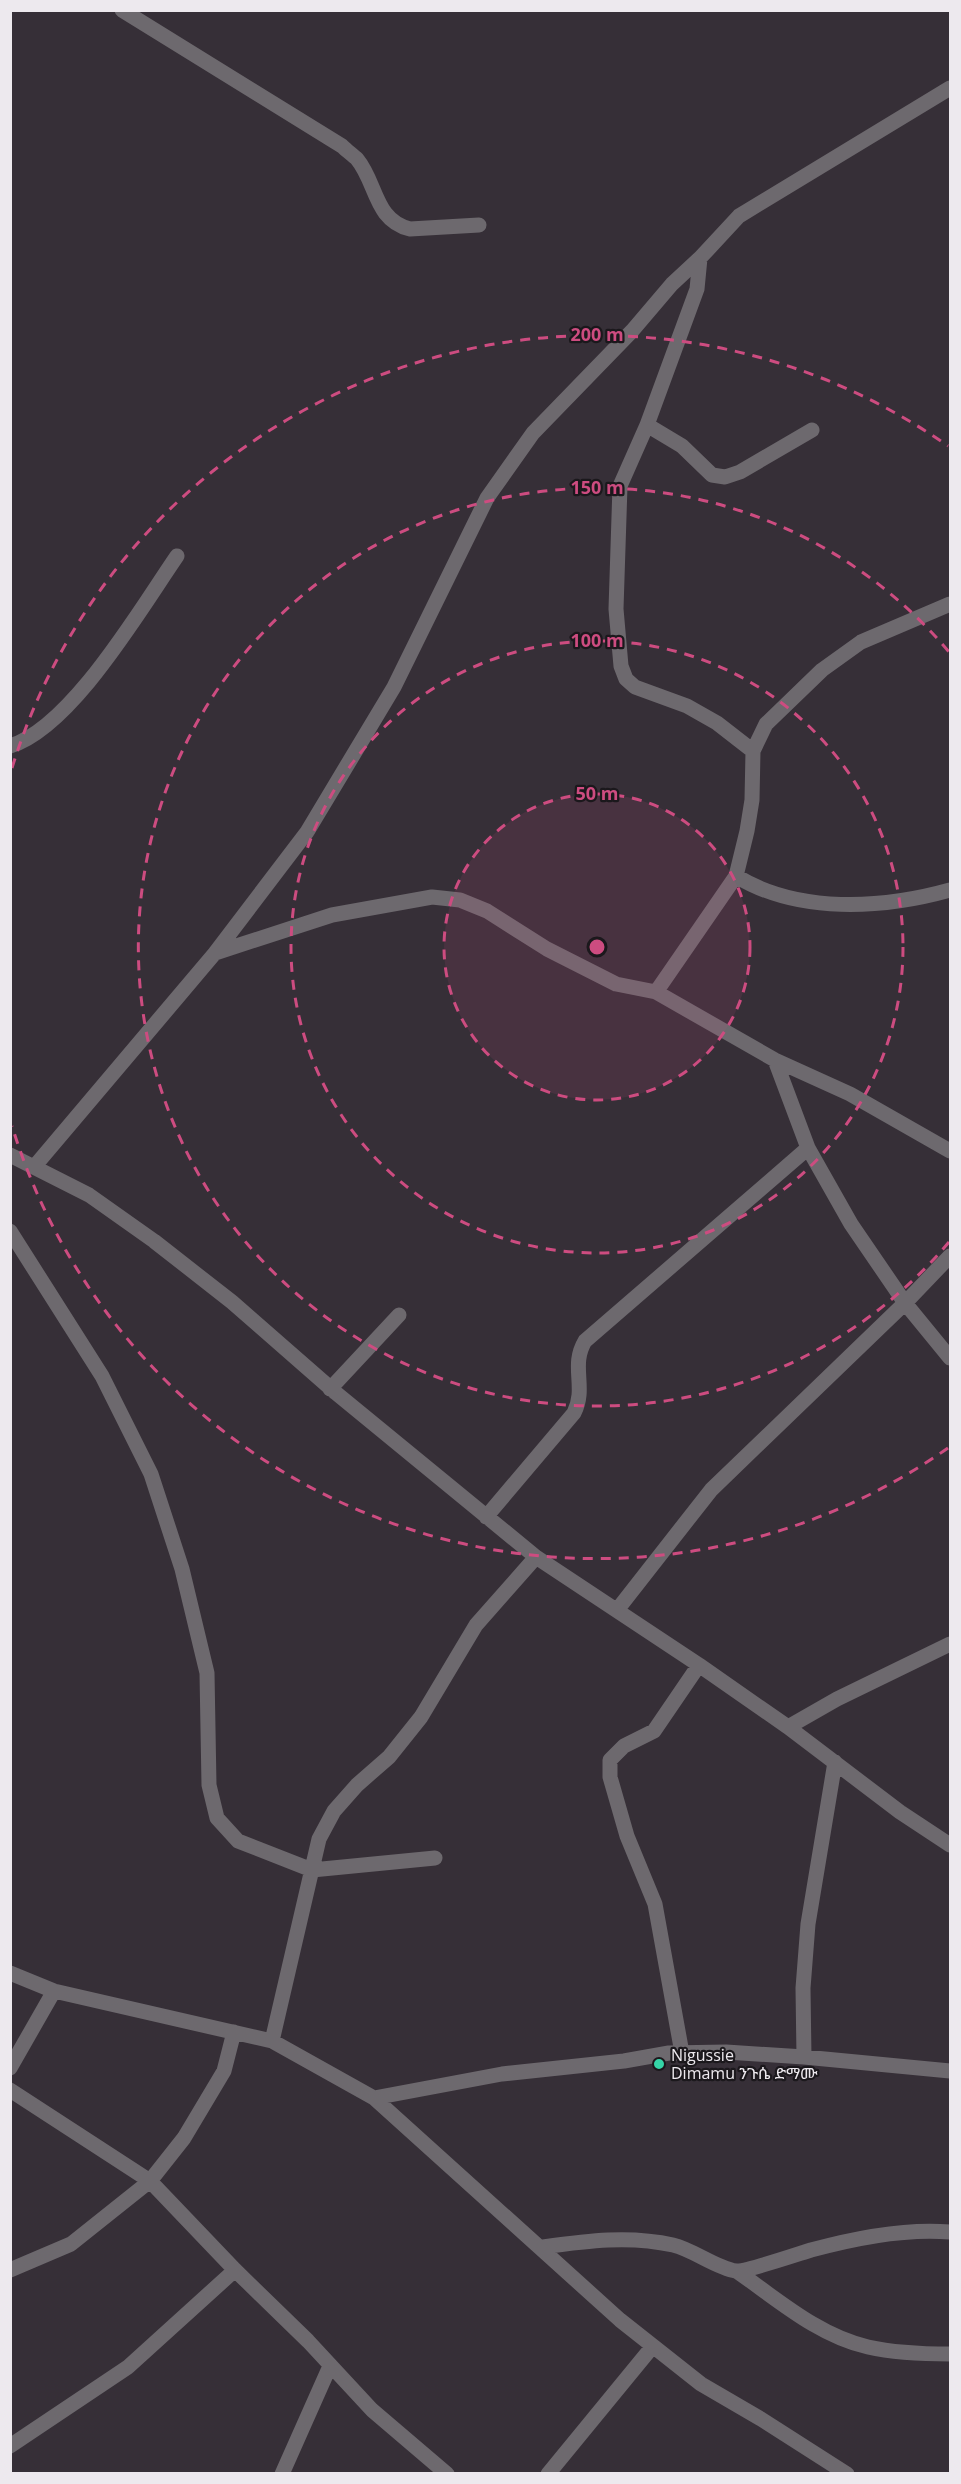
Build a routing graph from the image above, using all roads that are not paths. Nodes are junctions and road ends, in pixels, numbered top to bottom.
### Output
1 (122, 10) edge
2 (951, 88) edge
3 (479, 225) dead end
4 (700, 258) junction
5 (647, 425) junction
6 (812, 430) dead end
7 (177, 556) dead end
8 (951, 604) edge
9 (10, 746) edge
10 (753, 752) junction
11 (736, 876) junction
12 (951, 891) edge
13 (215, 953) junction
14 (656, 992) junction
15 (775, 1060) junction
16 (808, 1148) junction
17 (951, 1151) edge
18 (10, 1155) edge
19 (34, 1167) junction
20 (10, 1231) edge
21 (951, 1256) edge
22 (905, 1304) junction
23 (399, 1315) dead end
24 (951, 1358) edge
25 (330, 1389) junction
26 (486, 1517) junction
27 (536, 1557) junction
28 (618, 1610) junction
29 (951, 1644) edge
30 (699, 1665) junction
31 (788, 1727) junction
32 (835, 1762) junction
33 (951, 1845) edge
34 (435, 1858) dead end
35 (312, 1870) junction
36 (10, 1973) edge
37 (54, 1991) junction
38 (234, 2032) junction
39 (272, 2041) junction
40 (682, 2053) junction
41 (804, 2057) junction
42 (10, 2068) edge
43 (951, 2071) edge
44 (10, 2090) edge
45 (374, 2098) junction
46 (150, 2181) junction
47 (951, 2232) edge
48 (542, 2247) junction
49 (10, 2270) edge
50 (235, 2270) junction
51 (738, 2272) junction
52 (653, 2346) junction
53 (951, 2354) edge
54 (330, 2366) junction
55 (10, 2446) edge
56 (282, 2474) edge
57 (447, 2474) edge
58 (548, 2474) edge
59 (847, 2474) edge

1 - 3 street
2 - 4 street
4 - 5 street
4 - 13 street
5 - 6 street
5 - 10 street
7 - 9 street
8 - 10 street
10 - 11 street
11 - 12 street
11 - 14 street
13 - 14 street
13 - 19 street
14 - 15 street
15 - 16 street
15 - 17 street
16 - 22 street
16 - 26 street
18 - 19 street
19 - 25 street
20 - 35 street
21 - 22 street
22 - 24 street
22 - 28 street
23 - 25 street
25 - 26 street
26 - 27 street
27 - 28 street
27 - 35 street
28 - 30 street
29 - 31 street
30 - 31 street
30 - 40 street
31 - 32 street
32 - 33 street
32 - 41 street
34 - 35 street
35 - 39 street
36 - 37 street
37 - 38 street
37 - 42 street
38 - 39 street
38 - 46 street
39 - 45 street
40 - 41 street
40 - 45 street
41 - 43 street
44 - 46 street
45 - 48 street
46 - 49 street
46 - 50 street
47 - 51 street
48 - 51 street
48 - 52 street
50 - 54 street
50 - 55 street
51 - 53 street
52 - 58 street
52 - 59 street
54 - 56 street
54 - 57 street

